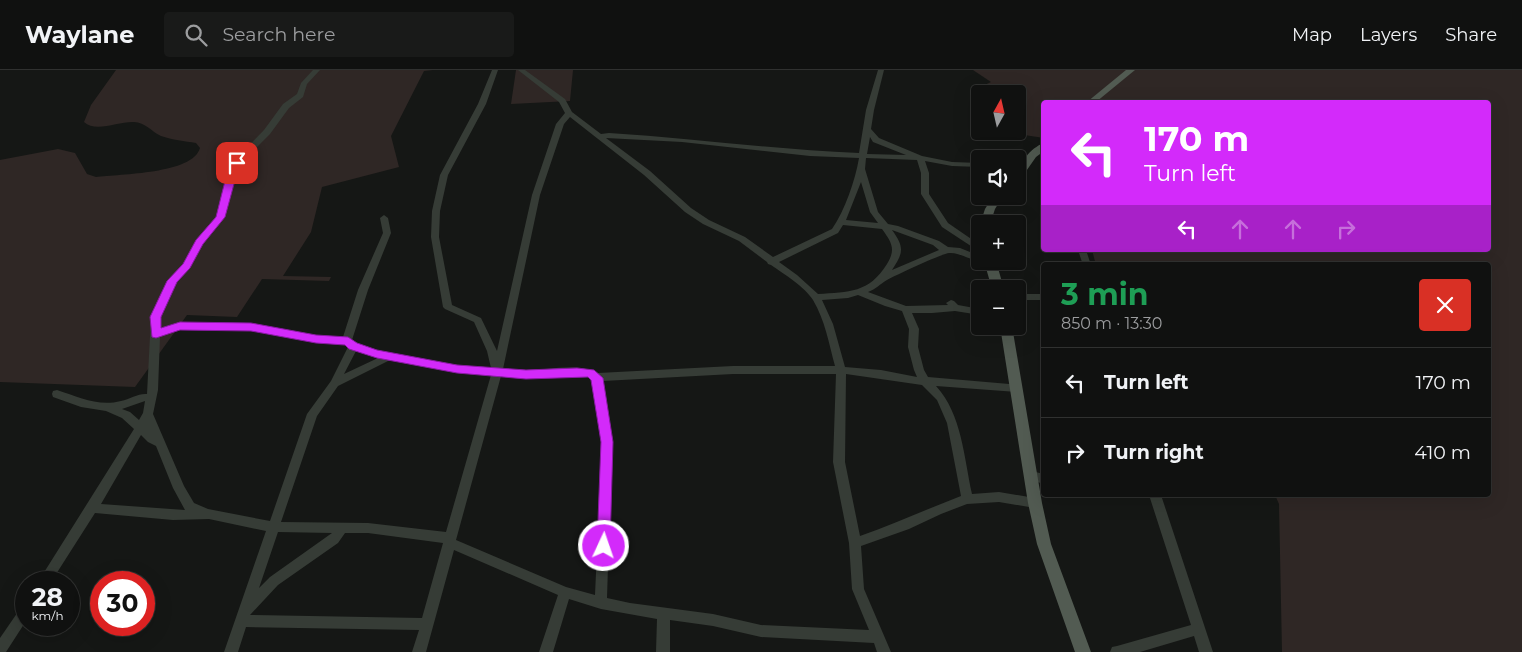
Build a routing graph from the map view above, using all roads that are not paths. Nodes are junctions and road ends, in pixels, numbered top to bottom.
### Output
1 (317, 70) edge
2 (495, 70) edge
3 (521, 70) edge
4 (881, 70) edge
5 (1131, 70) edge
6 (1095, 100) edge
7 (569, 113) junction
8 (867, 129) junction
9 (599, 136) junction
10 (1041, 148) edge
11 (864, 155) junction
12 (920, 158) junction
13 (1026, 162) edge
14 (971, 165) edge
15 (861, 168) junction
16 (384, 218) dead end
17 (841, 222) junction
18 (884, 226) junction
19 (971, 242) edge
20 (946, 250) junction
21 (971, 255) edge
22 (771, 262) junction
23 (883, 278) junction
24 (858, 292) junction
25 (816, 297) junction
26 (1026, 297) edge
27 (1041, 297) edge
28 (906, 309) junction
29 (971, 310) edge
30 (156, 334) junction
31 (1008, 335) edge
32 (350, 344) junction
33 (390, 356) junction
34 (841, 370) junction
35 (497, 372) junction
36 (597, 378) junction
37 (925, 381) junction
38 (335, 384) junction
39 (1017, 388) junction
40 (57, 394) dead end
41 (145, 397) dead end
42 (106, 408) junction
43 (148, 414) junction
44 (140, 427) junction
45 (160, 442) junction
46 (1037, 478) edge
47 (1154, 497) edge
48 (967, 499) junction
49 (1035, 503) junction
50 (92, 508) junction
51 (209, 514) junction
52 (274, 526) junction
53 (342, 528) junction
54 (855, 542) junction
55 (451, 543) junction
56 (51, 571) edge
57 (566, 592) junction
58 (601, 602) junction
59 (664, 614) junction
60 (242, 617) junction
61 (15, 624) edge
62 (427, 624) junction
63 (1199, 629) junction
64 (5, 636) edge
65 (876, 637) junction
66 (0, 650) edge
67 (231, 652) edge
68 (419, 652) edge
69 (546, 652) edge
70 (663, 652) edge
71 (884, 652) edge
72 (1083, 652) edge
73 (1117, 652) edge
74 (1206, 652) edge

1 - 30 street
2 - 35 street
3 - 7 street
4 - 8 street
5 - 6 main road
7 - 9 street
7 - 35 street
8 - 11 street
8 - 12 street
9 - 11 street
9 - 22 street
10 - 13 main road
11 - 12 street
11 - 15 street
12 - 14 street
12 - 19 street
15 - 17 street
15 - 18 street
16 - 32 street
17 - 18 street
17 - 22 street
18 - 20 street
18 - 23 street
20 - 21 street
20 - 23 street
22 - 25 street
23 - 24 street
24 - 25 street
24 - 28 street
25 - 34 street
26 - 27 street
28 - 29 street
28 - 37 street
30 - 32 street
30 - 43 street
31 - 39 main road
32 - 33 street
32 - 38 street
33 - 35 street
33 - 38 street
34 - 36 street
34 - 37 street
34 - 54 street
35 - 36 street
35 - 55 street
36 - 58 street
37 - 39 street
37 - 48 street
38 - 52 street
39 - 46 main road
40 - 42 street
41 - 42 street
42 - 44 street
43 - 44 street
43 - 45 street
44 - 45 street
44 - 50 street
45 - 51 street
46 - 49 main road
47 - 63 street
48 - 49 street
48 - 54 street
49 - 72 main road
50 - 51 street
50 - 56 street
51 - 52 street
52 - 53 street
52 - 60 street
53 - 55 street
53 - 60 street
54 - 65 street
55 - 57 street
55 - 62 street
57 - 58 street
57 - 69 street
58 - 59 street
59 - 65 street
59 - 70 street
60 - 62 street
60 - 67 street
61 - 64 street
62 - 68 street
63 - 73 street
63 - 74 street
64 - 66 street
65 - 71 street

